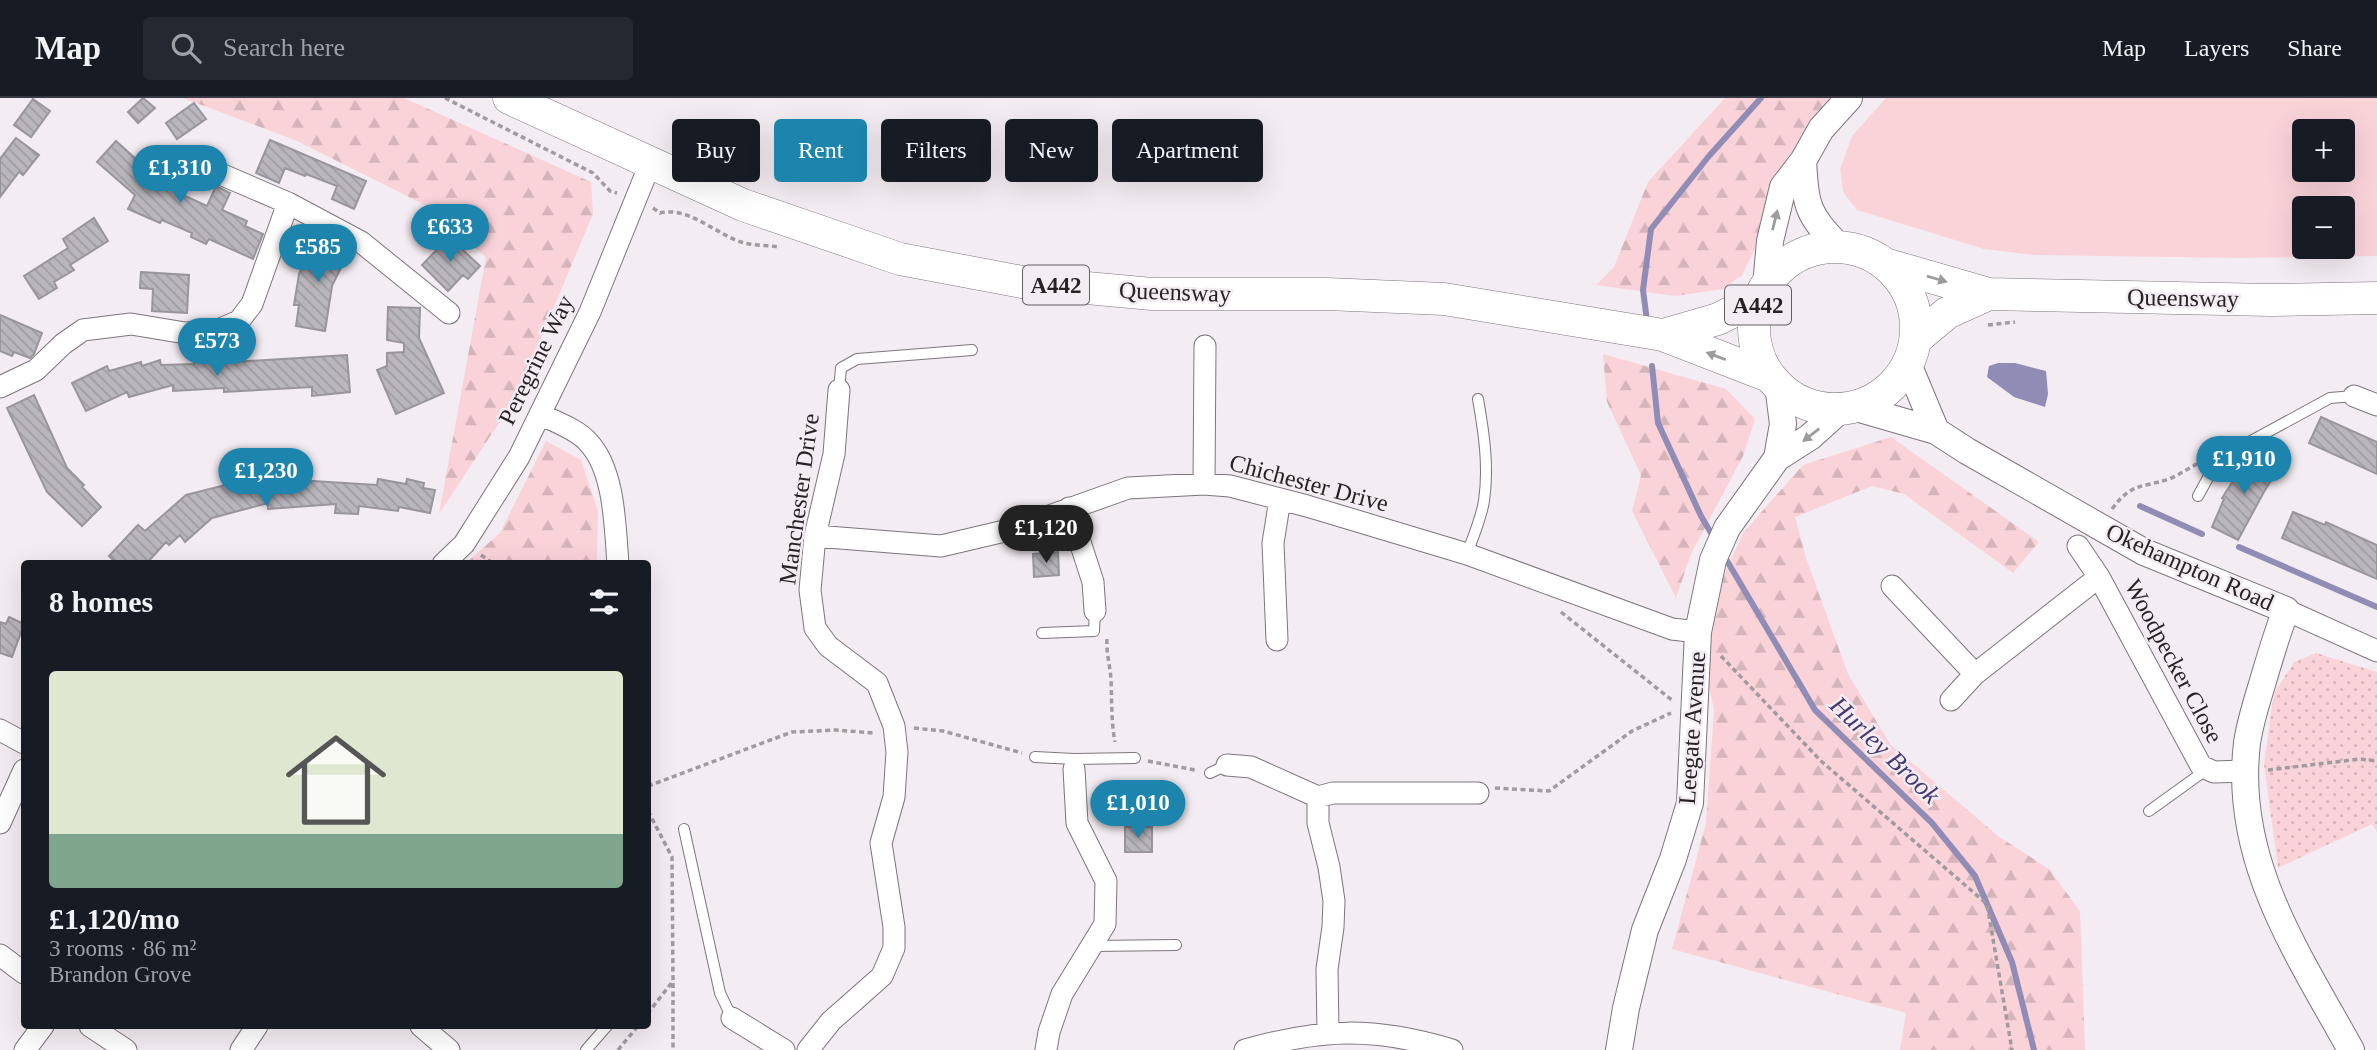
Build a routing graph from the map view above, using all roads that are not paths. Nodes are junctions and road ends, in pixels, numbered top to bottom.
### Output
1 (509, 98) edge
2 (1849, 98) edge
3 (183, 158) dead end
4 (1803, 161) junction
5 (650, 164) junction
6 (288, 203) junction
7 (1839, 247) junction
8 (1885, 264) junction
9 (1763, 292) junction
10 (1989, 294) junction
11 (2377, 298) edge
12 (449, 313) dead end
13 (1651, 333) junction
14 (1205, 346) dead end
15 (972, 350) dead end
16 (1912, 352) junction
17 (1773, 381) junction
18 (0, 387) edge
19 (839, 390) joint
20 (2354, 396) joint
21 (1478, 399) dead end
22 (2377, 405) edge
23 (1847, 408) junction
24 (540, 414) junction
25 (1936, 431) junction
26 (1777, 458) junction
27 (1204, 484) junction
28 (2198, 496) dead end
29 (1280, 499) junction
30 (1069, 508) junction
31 (815, 536) junction
32 (2077, 546) dead end
33 (1467, 554) junction
34 (447, 560) edge
35 (618, 560) edge
36 (2099, 577) junction
37 (1892, 586) dead end
38 (2286, 610) junction
39 (1095, 611) joint
40 (1698, 632) junction
41 (1041, 633) dead end
42 (1277, 640) dead end
43 (2377, 651) edge
44 (1975, 674) junction
45 (1951, 700) dead end
46 (0, 730) edge
47 (21, 741) edge
48 (1035, 757) road end
49 (1135, 758) road end
50 (1074, 764) junction
51 (1219, 769) road end
52 (2206, 770) junction
53 (2245, 771) junction
54 (21, 777) edge
55 (1484, 790) road end
56 (1318, 797) junction
57 (2149, 811) dead end
58 (0, 823) edge
59 (684, 829) dead end
60 (1176, 944) dead end
61 (1092, 946) junction
62 (0, 955) edge
63 (21, 972) edge
64 (732, 1018) joint
65 (41, 1029) edge
66 (94, 1029) edge
67 (255, 1029) edge
68 (424, 1029) edge
69 (604, 1029) edge
70 (1328, 1033) junction
71 (24, 1050) edge
72 (126, 1050) edge
73 (242, 1050) edge
74 (449, 1050) edge
75 (586, 1050) edge
76 (784, 1050) edge
77 (808, 1050) edge
78 (1046, 1050) edge
79 (1245, 1050) edge
80 (1452, 1050) edge
81 (1619, 1050) edge
82 (2351, 1050) edge

1 - 5 main road, Queensway / A442
2 - 4 street
3 - 6 street
4 - 7 street
9 -> 4 street
5 - 13 main road, Queensway / A442
5 - 24 street, Peregrine Way
6 - 12 street
6 - 18 street
7 - 8 main road, A442
7 - 9 main road, A442
8 -> 10 main road, A442
8 - 16 main road, A442
9 - 13 main road, A442
9 - 17 main road, A442
10 - 11 main road, Queensway / A442
10 - 16 main road, A442
17 -> 13 main road, A442
14 - 27 street
15 - 19 lane
16 - 23 main road, A442
16 - 25 street
17 - 23 main road, A442
17 - 26 street, Leegate Avenue
19 - 31 street, Manchester Drive
20 - 22 street
20 - 28 lane
21 - 33 lane
23 - 25 street, Okehampton Road
23 -> 26 street, Leegate Avenue
24 - 34 street, Peregrine Way
24 - 35 street
25 - 38 street, Okehampton Road
26 - 40 street, Leegate Avenue
27 - 29 street, Chichester Drive
27 - 30 street, Chichester Drive
29 - 33 street, Chichester Drive
29 - 42 street
30 - 31 street, Chichester Drive
30 - 39 street
31 - 77 street, Manchester Drive
32 - 36 street, Woodpecker Close
33 - 40 street, Chichester Drive
36 - 44 street, Woodpecker Close
36 - 52 street, Woodpecker Close
37 - 44 street
38 - 43 street, Okehampton Road
38 - 53 street
39 - 41 lane
40 - 81 street, Leegate Avenue
44 - 45 street, Woodpecker Close
46 - 47 street
48 - 50 lane
49 - 50 lane
50 - 61 street
51 - 56 street
52 - 53 street, Woodpecker Close
52 - 57 lane
53 - 82 street
54 - 58 street
55 - 56 street
56 - 70 street
59 - 64 lane
60 - 61 lane
61 - 78 street
62 - 63 street
64 - 76 street
65 - 71 street
66 - 72 street
67 - 73 street
68 - 74 street
69 - 75 lane
70 - 79 street
70 - 80 street

